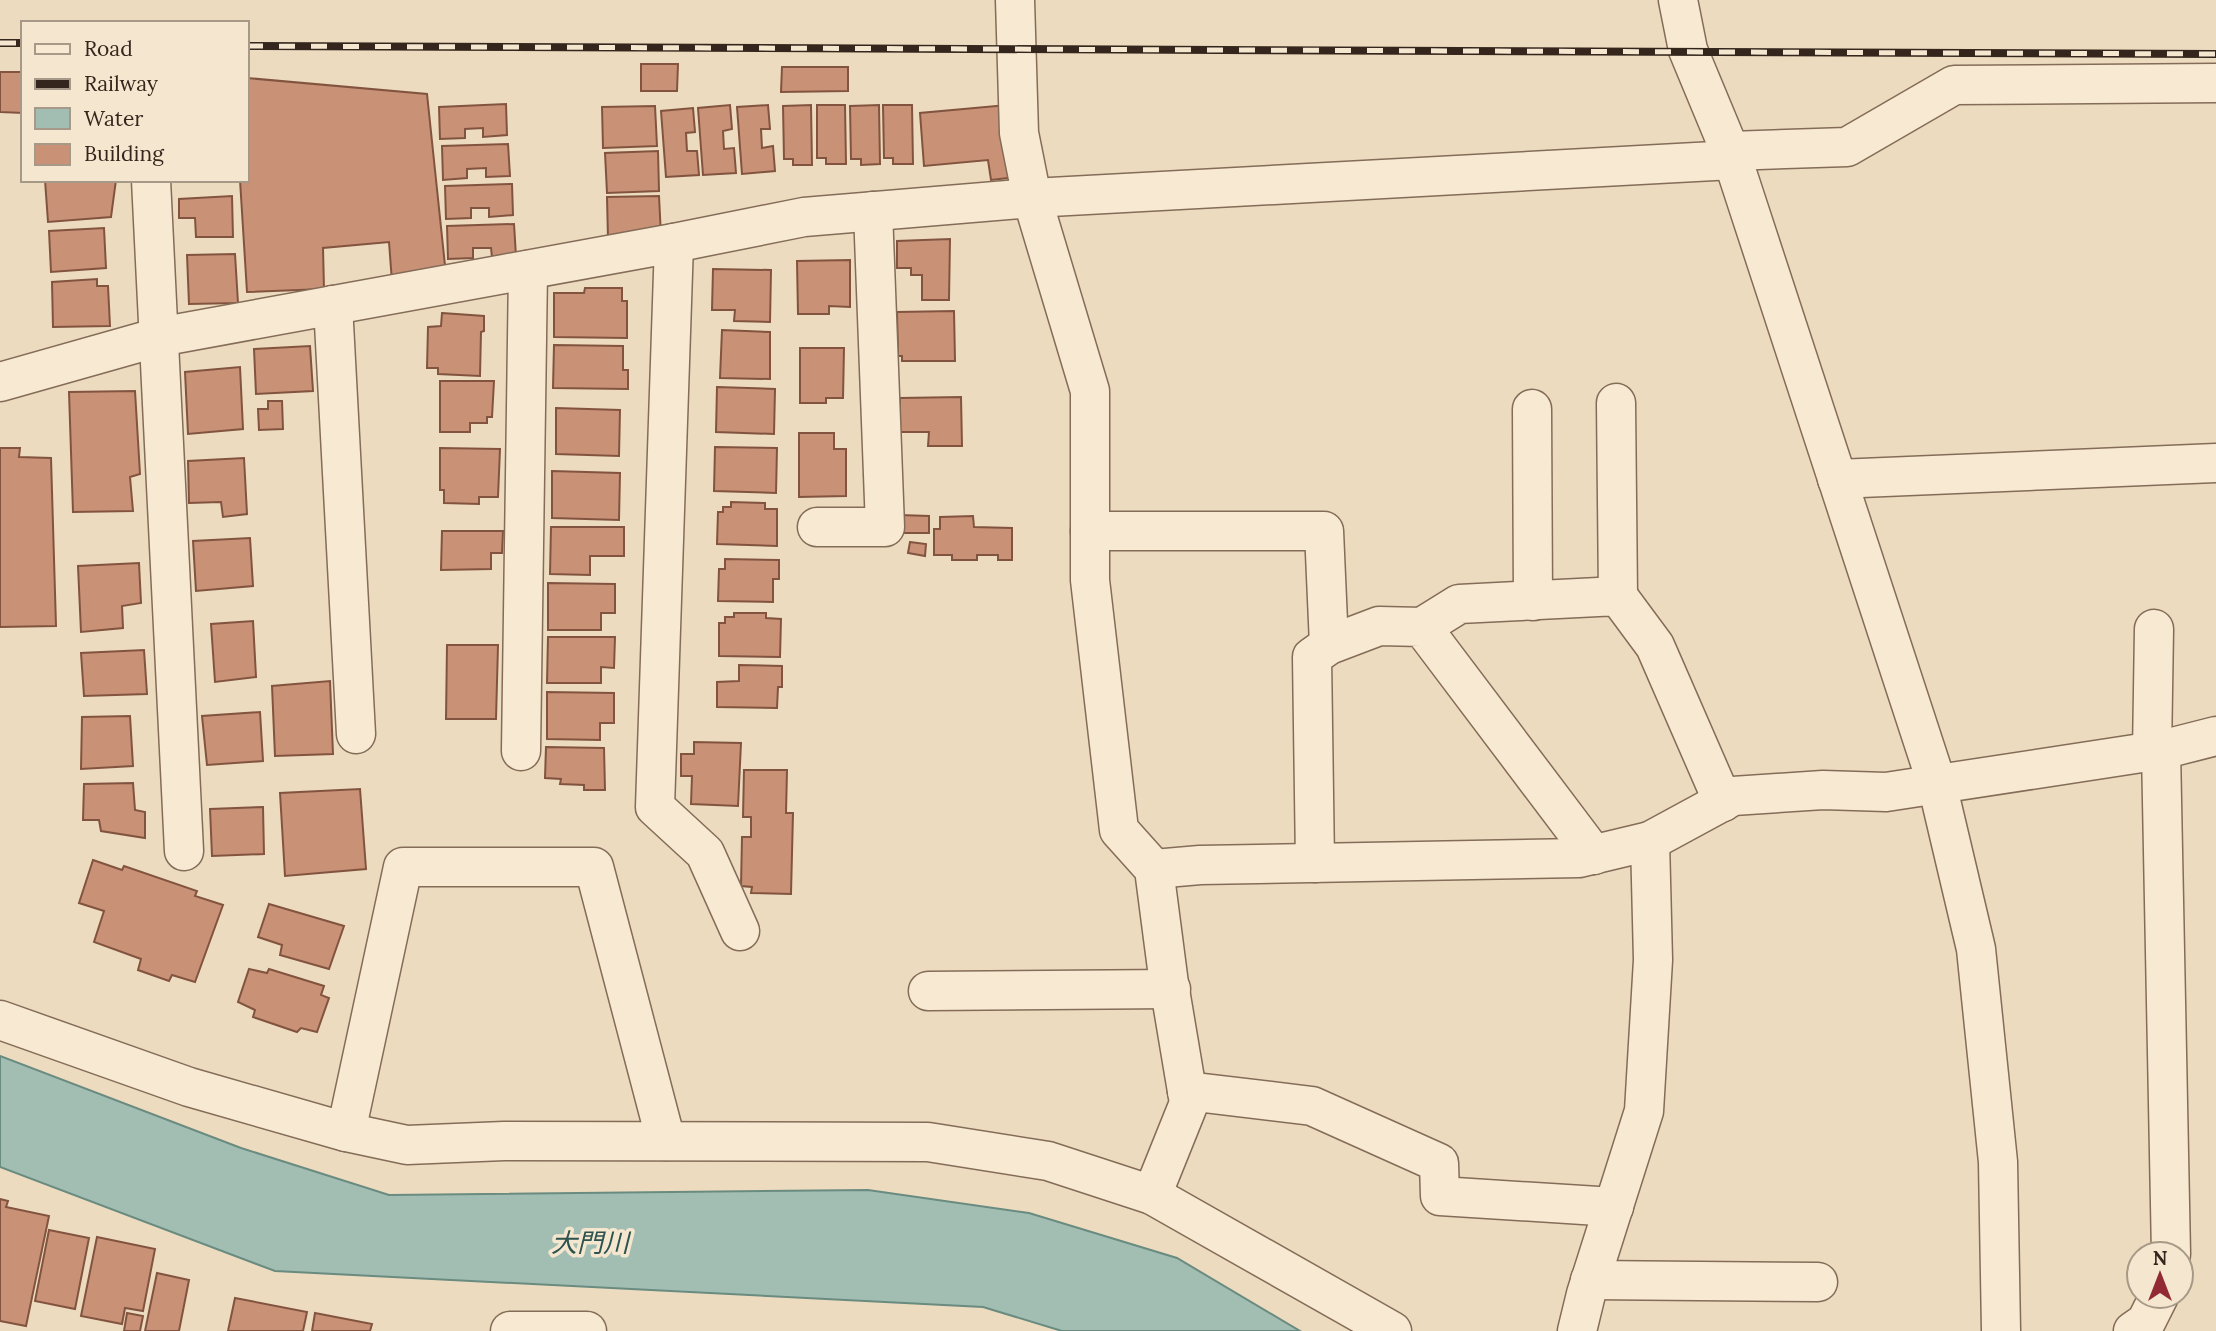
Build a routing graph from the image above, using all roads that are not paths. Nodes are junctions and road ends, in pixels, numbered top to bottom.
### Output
1 (1014, 0) edge
2 (1678, 0) edge
3 (2216, 83) edge
4 (1731, 156) junction
5 (151, 182) edge
6 (1032, 198) junction
7 (873, 211) junction
8 (674, 243) junction
9 (528, 270) junction
10 (334, 305) junction
11 (159, 337) junction
12 (0, 382) edge
13 (1616, 403) dead end
14 (1532, 410) dead end
15 (2216, 463) edge
16 (1837, 479) junction
17 (817, 527) dead end
18 (1090, 531) junction
19 (1618, 596) junction
20 (1533, 601) junction
21 (1422, 627) junction
22 (2154, 629) dead end
23 (1329, 645) junction
24 (356, 734) dead end
25 (2216, 736) edge
26 (521, 751) dead end
27 (2156, 751) junction
28 (1937, 784) junction
29 (1723, 802) junction
30 (1650, 841) junction
31 (184, 852) dead end
32 (1594, 855) junction
33 (1315, 863) junction
34 (1154, 869) junction
35 (740, 931) dead end
36 (1171, 989) junction
37 (928, 990) dead end
38 (0, 1020) edge
39 (1186, 1091) junction
40 (346, 1132) junction
41 (666, 1141) junction
42 (1152, 1195) junction
43 (1614, 1207) junction
44 (2171, 1240) edge
45 (1590, 1280) junction
46 (1818, 1282) dead end
47 (2152, 1310) edge
48 (510, 1331) edge
49 (587, 1331) edge
50 (1392, 1331) edge
51 (1577, 1331) edge
52 (2001, 1331) edge
53 (2133, 1331) edge

1 - 6 street
2 - 4 street
3 - 4 street
4 - 6 street
4 - 16 street
5 - 11 street
6 - 7 street
6 - 18 street
7 - 8 street
7 - 17 street
8 - 9 street
8 - 35 street
9 - 10 street
9 - 26 street
10 - 11 street
10 - 24 street
11 - 12 street
11 - 31 street
13 - 19 street
14 - 20 street
15 - 16 street
16 - 28 street
18 - 23 street
18 - 34 street
19 - 20 street
19 - 29 street
20 - 21 street
21 - 23 street
21 - 32 street
22 - 27 street
23 - 33 street
25 - 27 street
27 - 28 street
27 - 44 street
28 - 29 street
28 - 52 street
29 - 30 street
30 - 32 street
30 - 43 street
32 - 33 street
33 - 34 street
34 - 36 street
36 - 37 street
36 - 39 street
38 - 40 street
39 - 42 street
39 - 43 street
40 - 41 street
40 - 41 street
41 - 42 street
42 - 50 street
43 - 45 street
45 - 46 street
45 - 51 street
47 - 53 street
48 - 49 street

